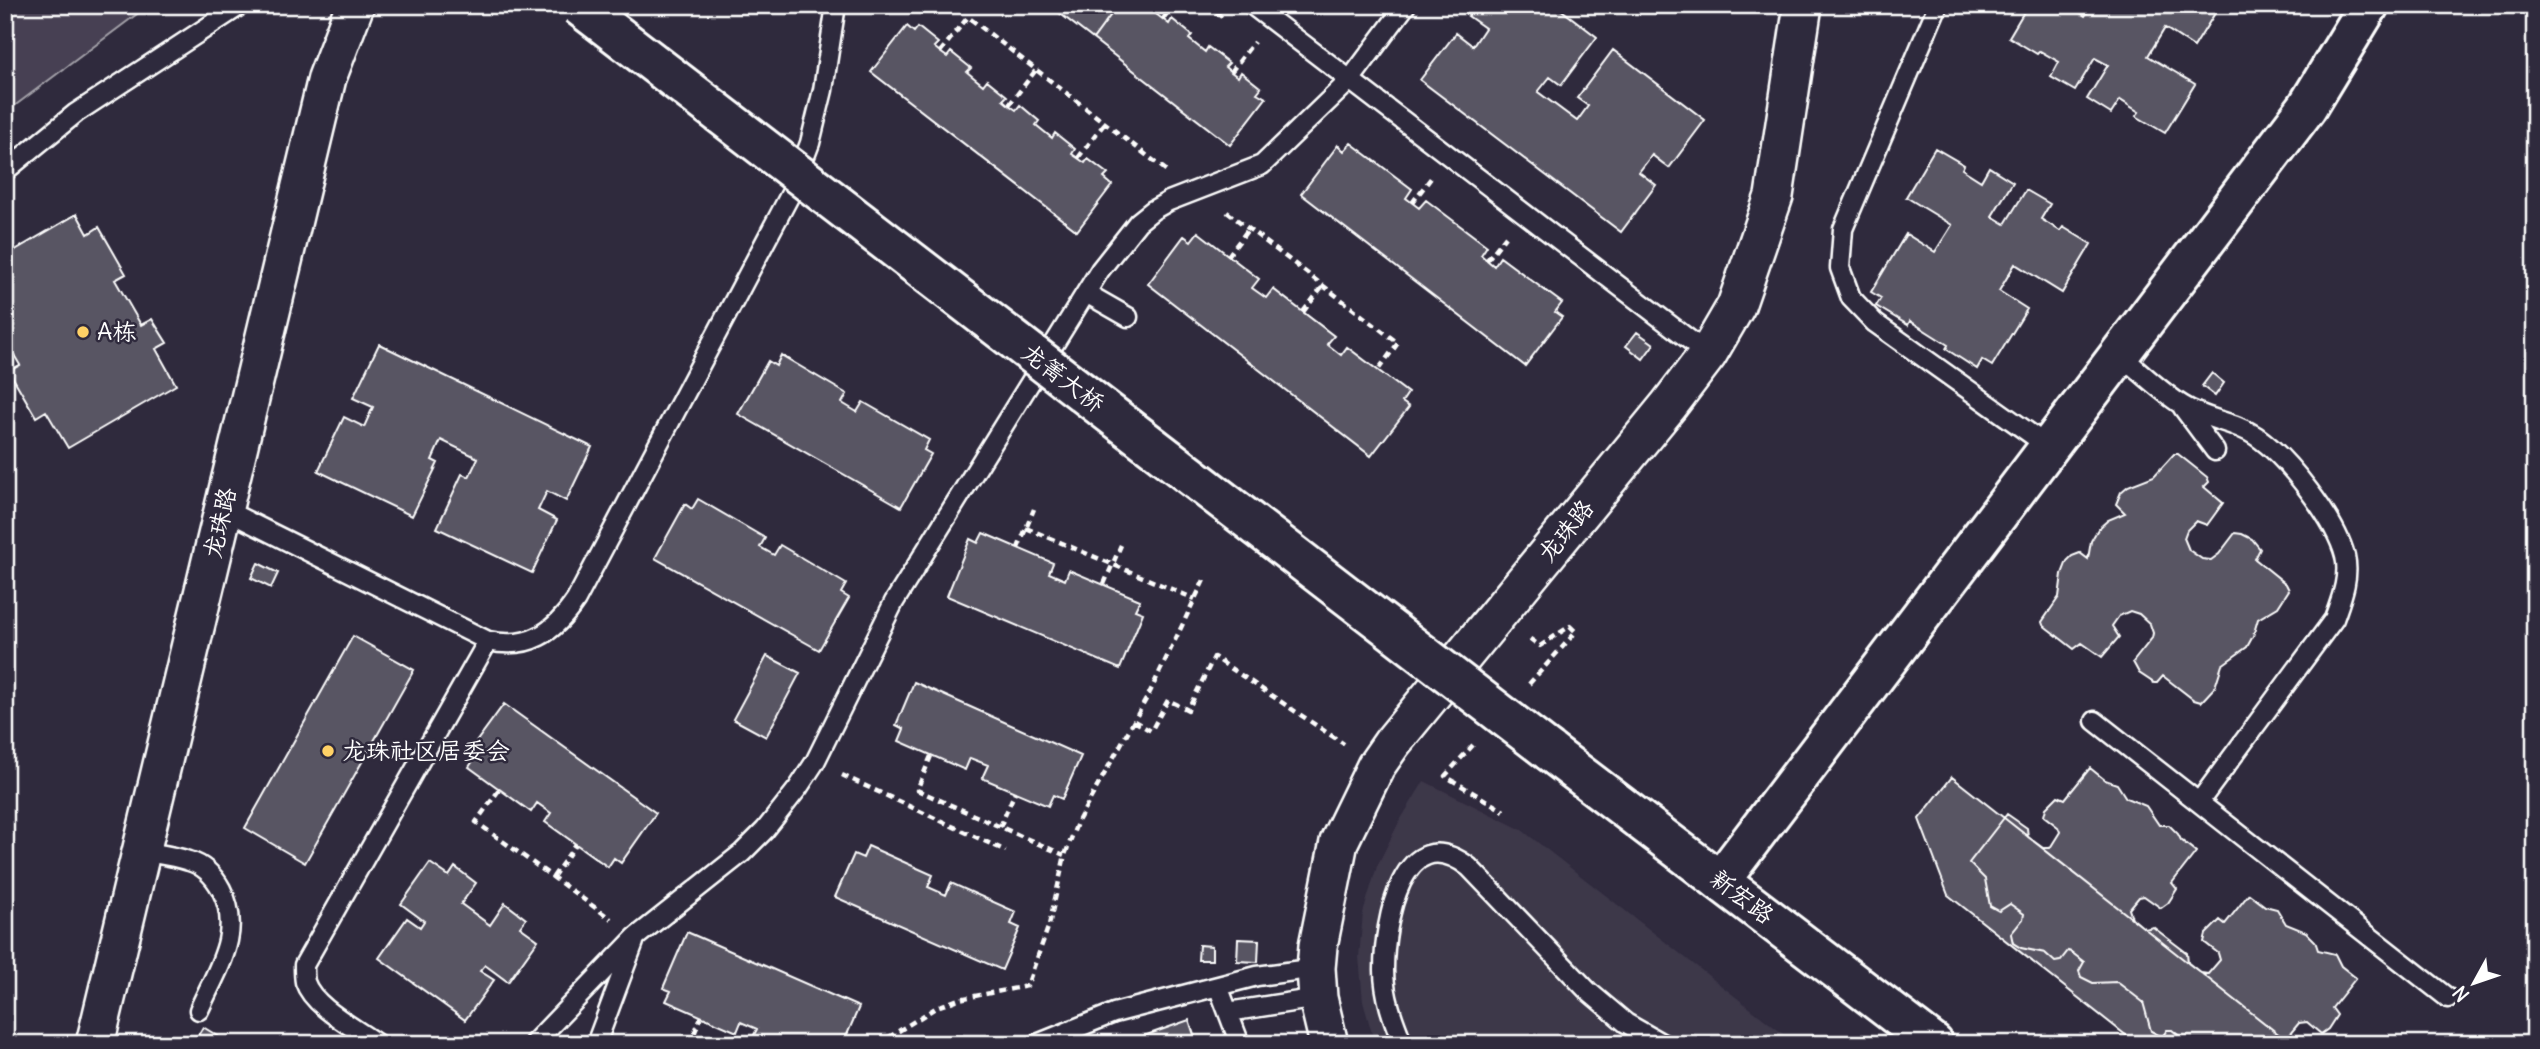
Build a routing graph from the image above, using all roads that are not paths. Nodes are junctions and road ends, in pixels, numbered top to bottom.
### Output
1 (241, 5) edge
2 (355, 5) edge
3 (578, 5) edge
4 (836, 5) edge
5 (1252, 5) edge
6 (1406, 5) edge
7 (1803, 5) edge
8 (1938, 5) edge
9 (2369, 5) edge
10 (1350, 80) junction
11 (5, 171) edge
12 (1086, 293) junction
13 (1128, 317) dead end
14 (1708, 354) junction
15 (2119, 354) junction
16 (2181, 405) junction
17 (2049, 447) junction
18 (2215, 451) dead end
19 (223, 509) junction
20 (488, 641) junction
21 (2095, 721) dead end
22 (1549, 751) joint
23 (2199, 802) junction
24 (141, 851) junction
25 (1720, 881) junction
26 (636, 937) junction
27 (1317, 983) junction
28 (1218, 986) junction
29 (2448, 998) dead end
30 (199, 1010) dead end
31 (1228, 1012) junction
32 (95, 1044) edge
33 (377, 1044) edge
34 (533, 1044) edge
35 (596, 1044) edge
36 (1037, 1044) edge
37 (1240, 1044) edge
38 (1329, 1044) edge
39 (1403, 1044) edge
40 (1663, 1044) edge
41 (1934, 1044) edge

1 - 11 lane
2 - 19 street, 龙珠路
3 - 22 main road, 龙箐大桥, bridge
4 - 20 lane
5 - 10 lane
6 - 10 lane
7 - 14 street, 龙珠路
8 - 17 lane
9 - 15 main road
10 - 12 lane
10 - 14 lane
12 - 13 lane
12 - 26 lane
14 - 27 street, 龙珠路
15 - 16 lane
15 - 17 main road
16 - 18 lane
16 - 23 lane
17 - 25 main road
19 - 20 lane
19 - 24 street, 龙珠路
20 - 33 lane
21 - 23 lane
22 - 25 main road, 新宏路
23 - 29 lane
24 - 30 lane
24 - 32 street, 龙珠路
25 - 41 main road, 新宏路
26 - 34 lane
26 - 35 lane
27 - 28 lane
27 - 31 lane
27 - 38 street, 龙珠路
28 - 31 lane
28 - 36 lane
31 - 37 lane
39 - 40 lane

